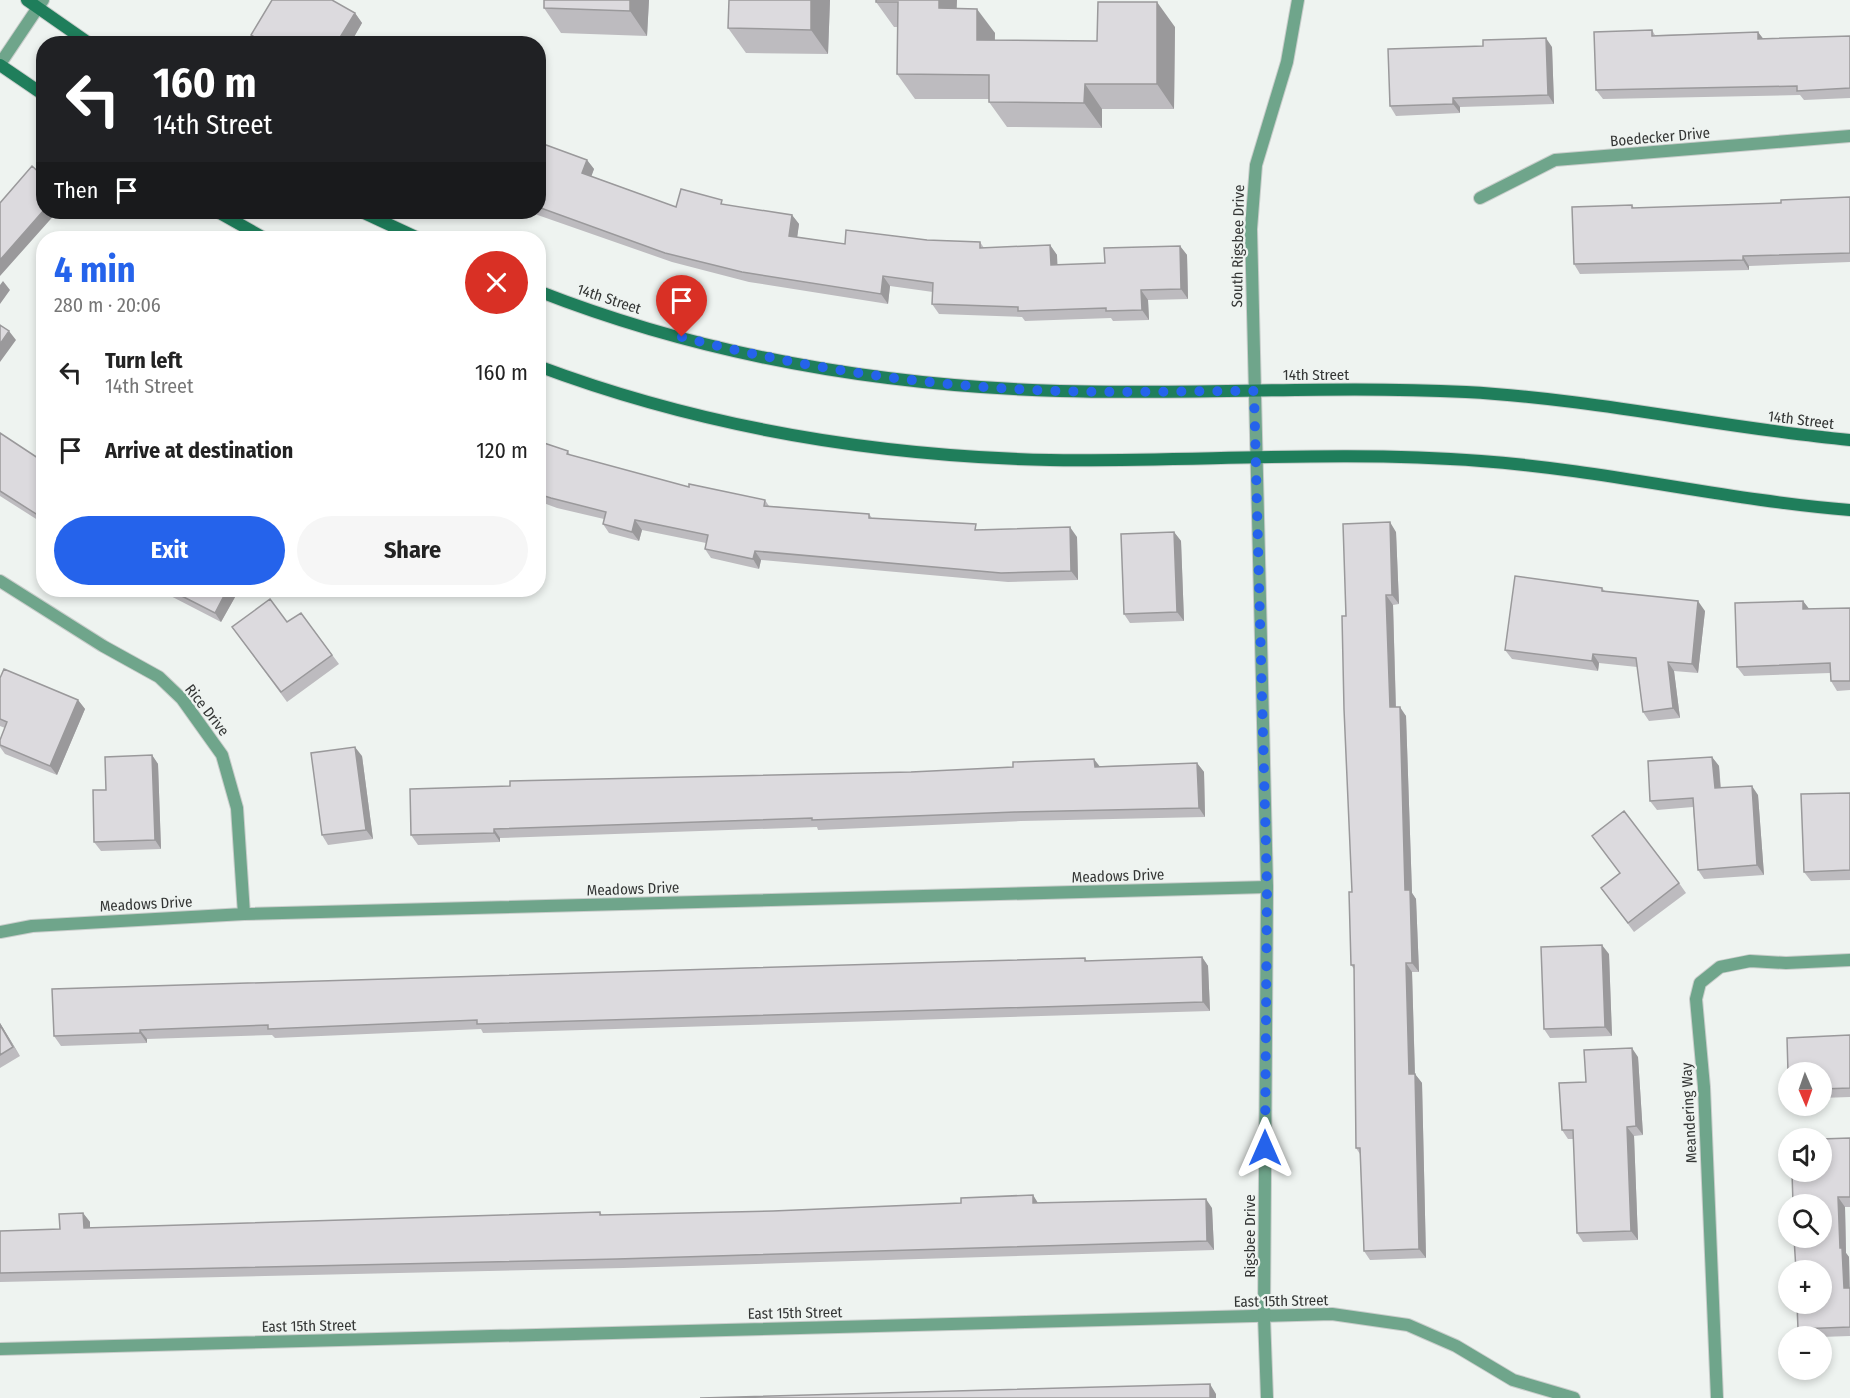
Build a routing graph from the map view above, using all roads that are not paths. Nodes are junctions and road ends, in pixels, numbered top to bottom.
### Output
1 (27, 0) edge
2 (1298, 0) edge
3 (40, 4) edge
4 (80, 36) edge
5 (0, 65) edge
6 (36, 90) edge
7 (1850, 136) edge
8 (1480, 198) dead end
9 (230, 219) edge
10 (377, 219) edge
11 (252, 231) edge
12 (403, 231) edge
13 (546, 294) edge
14 (546, 369) edge
15 (1254, 391) junction
16 (1850, 441) edge
17 (1255, 459) junction
18 (1850, 510) edge
19 (0, 581) edge
20 (1267, 887) junction
21 (244, 914) junction
22 (0, 932) edge
23 (1850, 960) edge
24 (1264, 1316) junction
25 (0, 1348) edge
26 (1267, 1398) edge
27 (1574, 1398) edge
28 (1717, 1398) edge

1 - 3 main road
2 - 15 street, South Rigsbee Drive
3 - 4 main road
3 - 5 street
5 - 6 main road
7 - 8 street, Boedecker Drive
9 - 11 main road
10 - 12 main road
13 - 15 main road, 14th Street
14 - 17 main road
15 - 16 main road, 14th Street
15 - 17 street, Rigsbee Drive
17 - 18 main road
17 - 20 street, Rigsbee Drive
19 - 21 street, Rice Drive
20 - 21 street, Meadows Drive
20 - 24 street, Rigsbee Drive
21 - 22 street, Meadows Drive
23 - 28 street, Meandering Way
24 - 25 street, East 15th Street
24 - 26 street, Rigsbee Drive
24 - 27 street, East 15th Street

